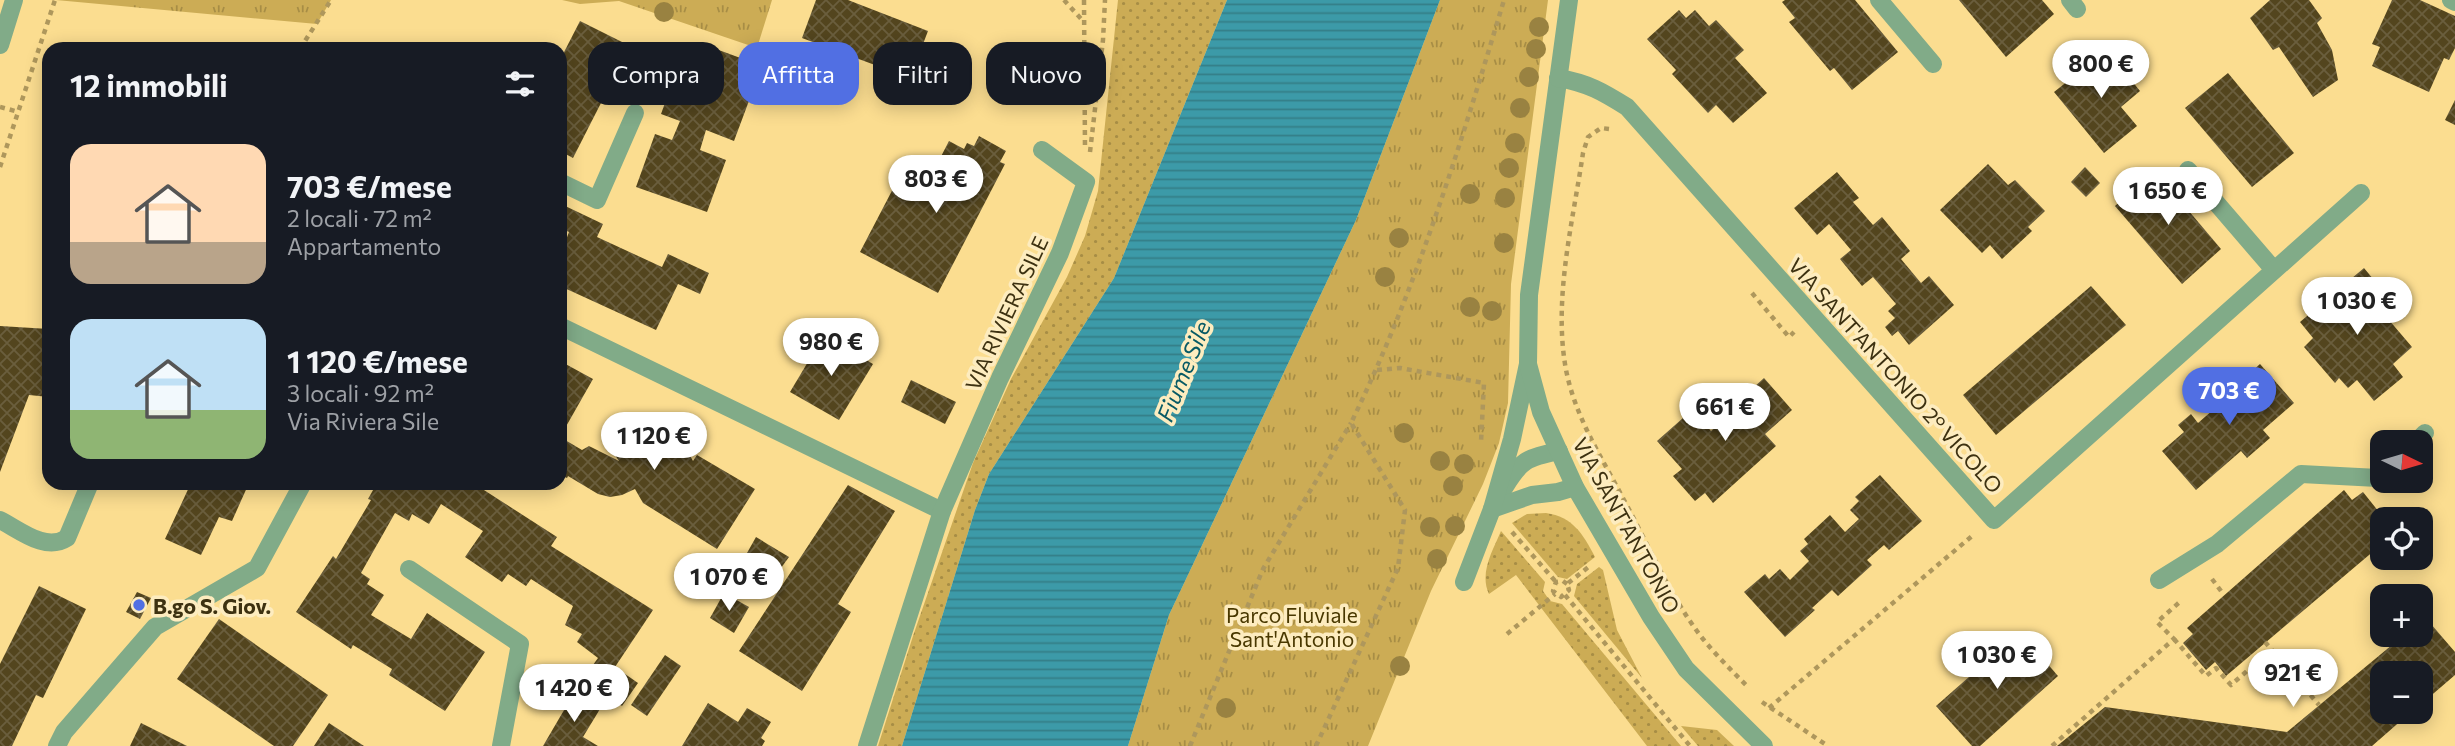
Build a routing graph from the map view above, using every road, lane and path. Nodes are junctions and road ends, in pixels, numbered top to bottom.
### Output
1 (14, 0) edge
2 (55, 0) edge
3 (331, 0) edge
4 (1064, 0) edge
5 (1084, 0) edge
6 (1105, 0) edge
7 (1504, 0) edge
8 (1569, 0) edge
9 (1880, 0) edge
10 (1083, 22) junction
11 (304, 42) edge
12 (0, 45) edge
13 (1933, 64) dead end
14 (1559, 78) junction
15 (0, 107) edge
16 (19, 112) junction
17 (635, 113) dead end
18 (1614, 130) dead end
19 (1042, 150) dead end
20 (0, 167) edge
21 (2188, 170) dead end
22 (1086, 182) junction
23 (567, 185) edge
24 (2361, 193) dead end
25 (2274, 270) junction
26 (1746, 286) dead end
27 (1798, 328) dead end
28 (567, 329) edge
29 (1528, 363) junction
30 (1377, 370) junction
31 (1351, 423) junction
32 (1480, 451) dead end
33 (1559, 451) junction
34 (2370, 478) edge
35 (1575, 486) junction
36 (87, 490) edge
37 (299, 490) edge
38 (1492, 509) junction
39 (942, 511) junction
40 (0, 520) edge
41 (1976, 533) dead end
42 (409, 569) dead end
43 (2159, 580) dead end
44 (1464, 582) dead end
45 (1556, 582) junction
46 (1555, 594) junction
47 (1565, 595) junction
48 (2189, 595) dead end
49 (1507, 634) dead end
50 (2174, 639) junction
51 (2265, 642) dead end
52 (2272, 649) junction
53 (2319, 705) dead end
54 (1769, 708) junction
55 (57, 746) edge
56 (501, 746) edge
57 (867, 746) edge
58 (1189, 746) edge
59 (1317, 746) edge
60 (1690, 746) edge
61 (1764, 746) edge
62 (1828, 746) edge
63 (2052, 746) edge

1 - 12 street
2 - 16 path
3 - 11 path
4 - 10 path
5 - 10 path
6 - 22 path
7 - 30 path
8 - 14 street, VIA SANT'ANTONIO
9 - 13 street
10 - 22 path
14 - 25 street, VIA SANT'ANTONIO 2° VICOLO
14 - 29 street, VIA SANT'ANTONIO
15 - 16 path
16 - 20 path
17 - 23 street
18 - 54 path
19 - 22 street
21 - 25 street
22 - 39 street, VIA RIVIERA SILE
24 - 25 street, VIA SANT'ANTONIO 2° VICOLO
26 - 27 path
28 - 39 street
29 - 33 street, VIA SANT'ANTONIO
29 - 38 street
30 - 31 path
30 - 32 path
31 - 58 path
31 - 59 path
33 - 35 street, VIA SANT'ANTONIO
33 - 38 street
34 - 43 street
35 - 38 street
35 - 61 street, VIA SANT'ANTONIO
36 - 40 street
37 - 55 street
38 - 44 street
38 - 45 path
39 - 57 street, VIA RIVIERA SILE
41 - 54 path
42 - 56 street
45 - 46 path
45 - 47 path
46 - 47 path
46 - 49 path
47 - 60 path
48 - 50 path
50 - 52 path
50 - 63 path
51 - 52 path
52 - 53 path
54 - 62 path

